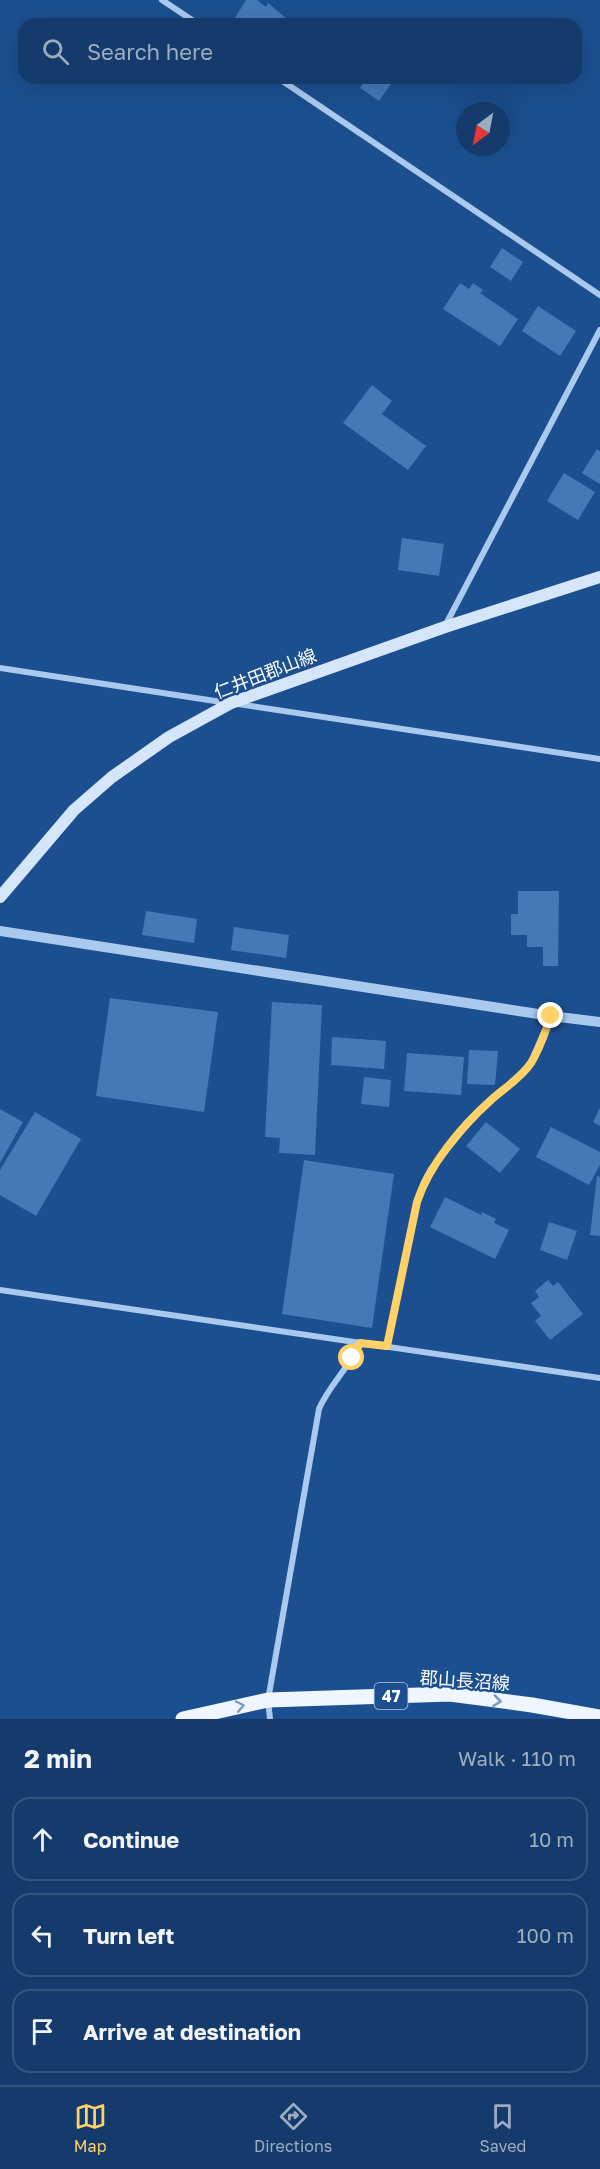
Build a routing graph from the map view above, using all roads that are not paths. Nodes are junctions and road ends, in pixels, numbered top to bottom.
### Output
1 (162, 0) edge
2 (189, 18) edge
3 (287, 84) edge
4 (600, 295) edge
5 (600, 330) edge
6 (600, 577) edge
7 (445, 627) junction
8 (0, 668) edge
9 (231, 703) junction
10 (600, 759) edge
11 (0, 897) edge
12 (0, 931) edge
13 (551, 1016) junction
14 (600, 1022) edge
15 (0, 1290) edge
16 (360, 1343) junction
17 (387, 1346) junction
18 (600, 1378) edge
19 (268, 1700) junction
20 (600, 1717) edge
21 (183, 1719) edge
22 (270, 1719) edge

1 - 2 street
3 - 4 street
5 - 7 street
6 - 7 main road, 仁井田郡山線
7 - 9 main road, 仁井田郡山線
8 - 9 street
9 - 10 street
9 - 11 main road, 仁井田郡山線
12 - 13 street
13 - 14 street
13 - 17 street
15 - 16 street
16 - 17 street
16 - 19 street
17 - 18 street
19 -> 20 main road, 郡山長沼線 / 47
21 -> 19 main road, 郡山長沼線 / 47
19 - 22 street

